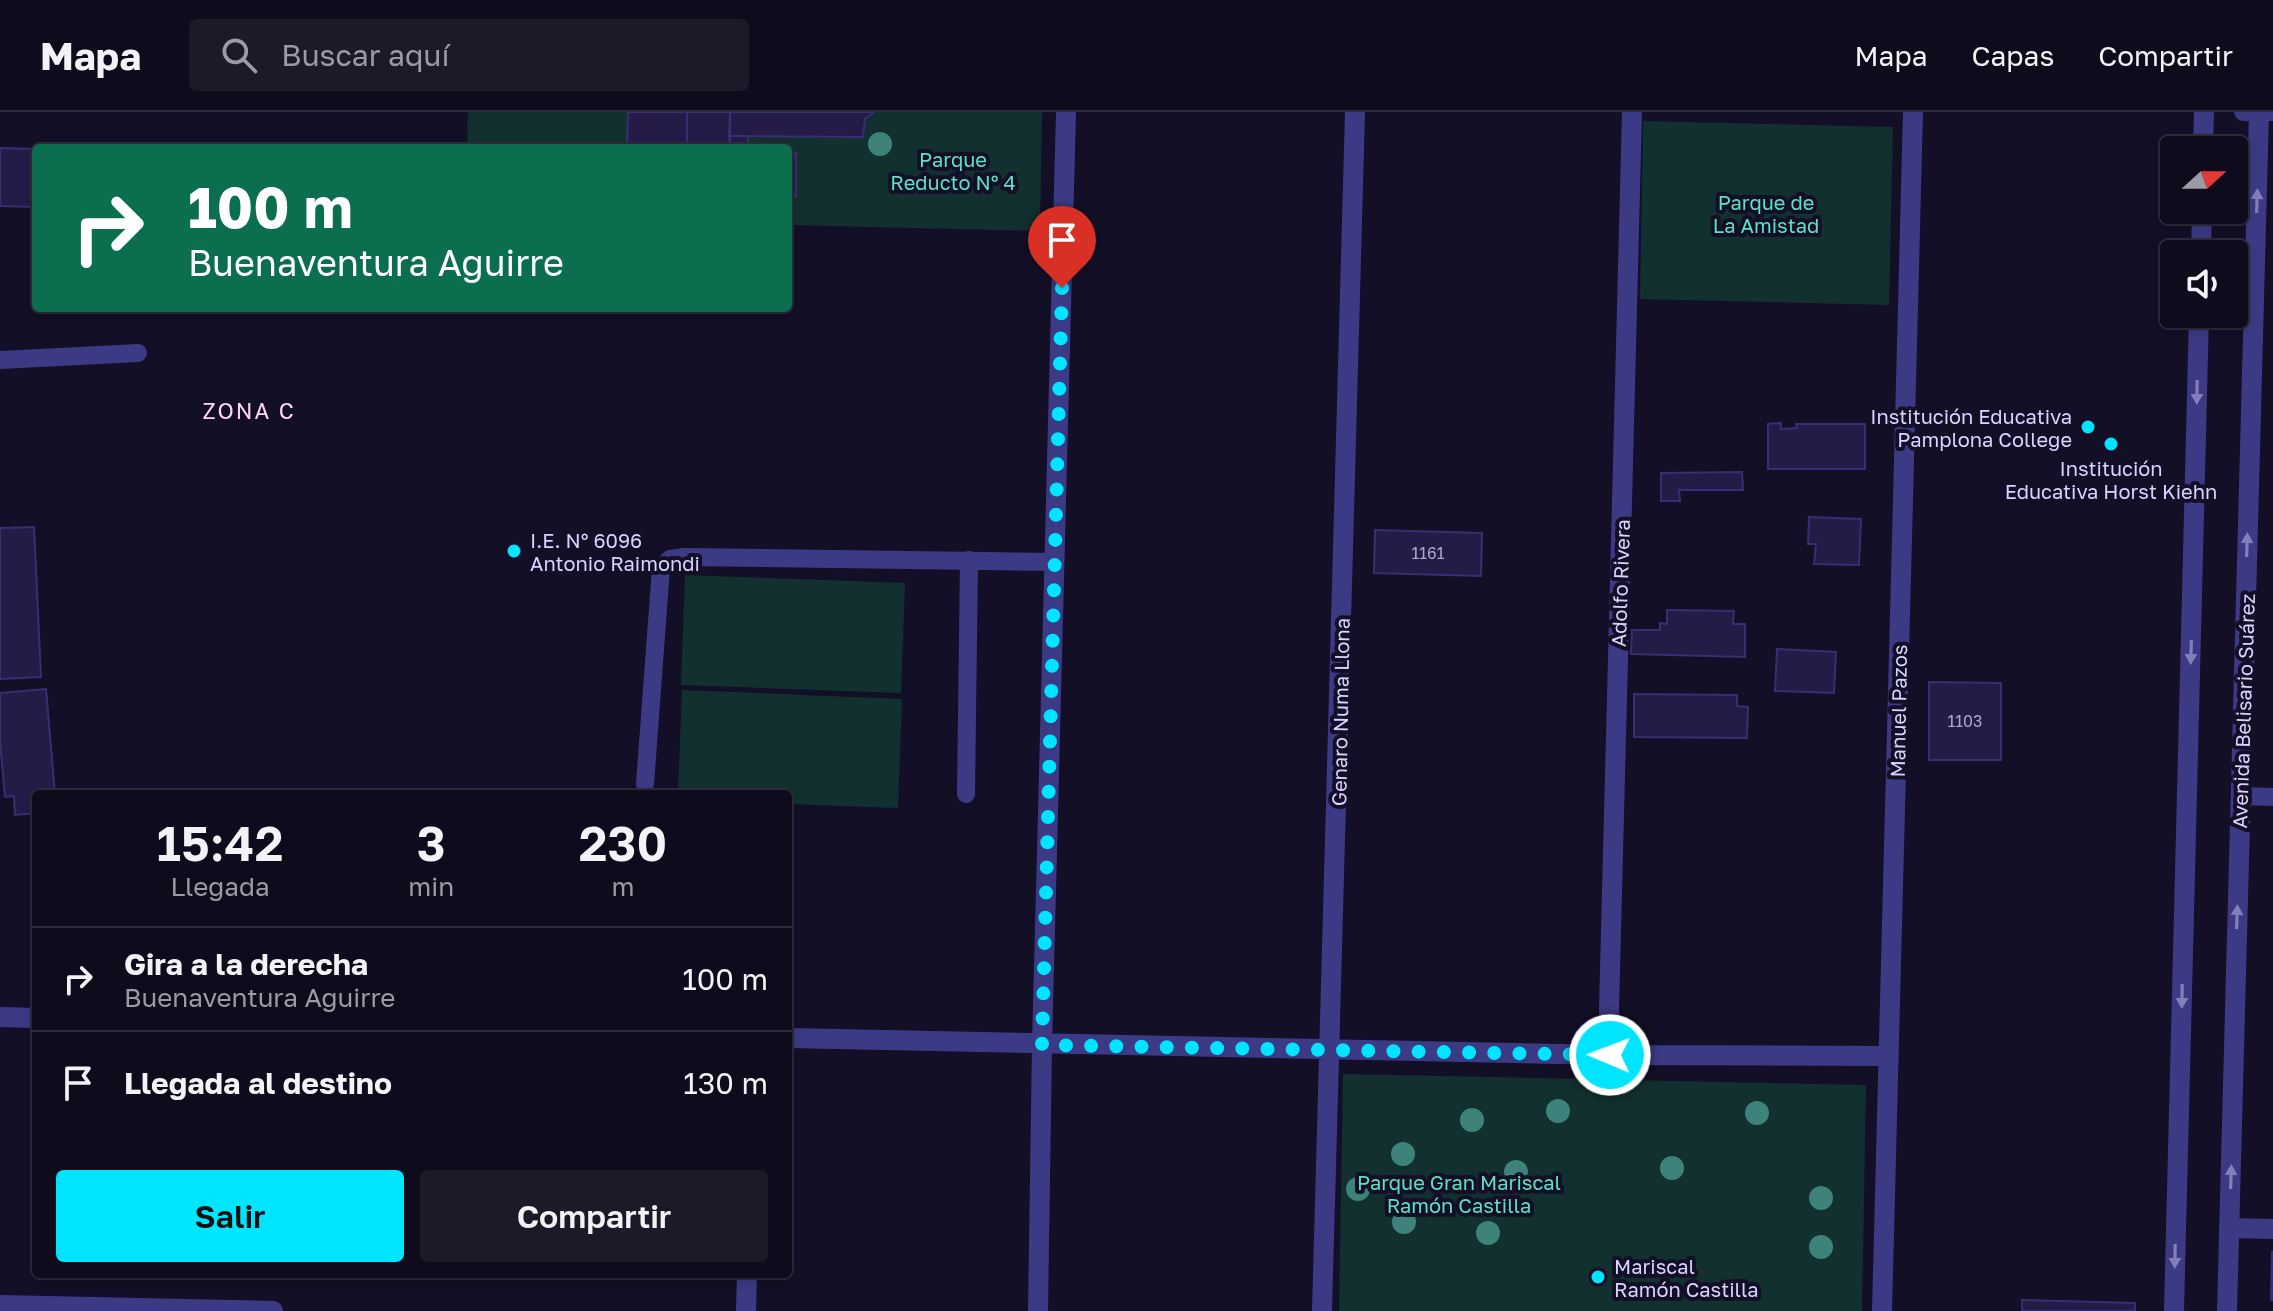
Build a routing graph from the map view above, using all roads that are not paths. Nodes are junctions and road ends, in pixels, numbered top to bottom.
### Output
1 (1066, 112) edge
2 (1355, 112) edge
3 (1632, 112) edge
4 (1904, 112) edge
5 (1913, 112) edge
6 (2204, 112) edge
7 (2243, 112) edge
8 (2259, 112) edge
9 (2273, 112) edge
10 (2203, 136) edge
11 (2199, 328) edge
12 (138, 353) dead end
13 (0, 360) edge
14 (969, 560) junction
15 (1055, 562) junction
16 (645, 784) dead end
17 (966, 794) dead end
18 (2241, 796) junction
19 (2273, 797) edge
20 (0, 1017) edge
21 (32, 1018) edge
22 (792, 1038) edge
23 (1042, 1045) junction
24 (1331, 1050) junction
25 (1610, 1055) junction
26 (1889, 1056) junction
27 (2229, 1228) junction
28 (2273, 1229) edge
29 (747, 1278) edge
30 (0, 1305) edge
31 (189, 1310) edge
32 (273, 1311) edge
33 (746, 1311) edge
34 (1038, 1311) edge
35 (1322, 1311) edge
36 (1882, 1311) edge
37 (2174, 1311) edge
38 (2227, 1311) edge

1 - 15 street
2 - 24 street, Genaro Numa Llona
3 - 25 street, Adolfo Rivera
4 - 5 street
5 - 26 street, Manuel Pazos
6 - 10 street
7 - 8 lane
8 - 9 lane
18 -> 8 street, Avenida Belisario Suárez
11 -> 37 street
12 - 13 lane
14 - 15 lane
14 - 16 lane
14 - 17 lane
15 - 23 street
18 - 19 lane
27 -> 18 street, Avenida Belisario Suárez
20 - 21 street
22 - 23 street
23 - 24 street
23 - 34 street
24 - 25 street
24 - 35 street, Genaro Numa Llona
25 - 26 street
26 - 36 street, Manuel Pazos
27 - 28 street
27 - 38 street, Avenida Belisario Suárez
29 - 33 street
30 - 31 street
31 - 32 street

